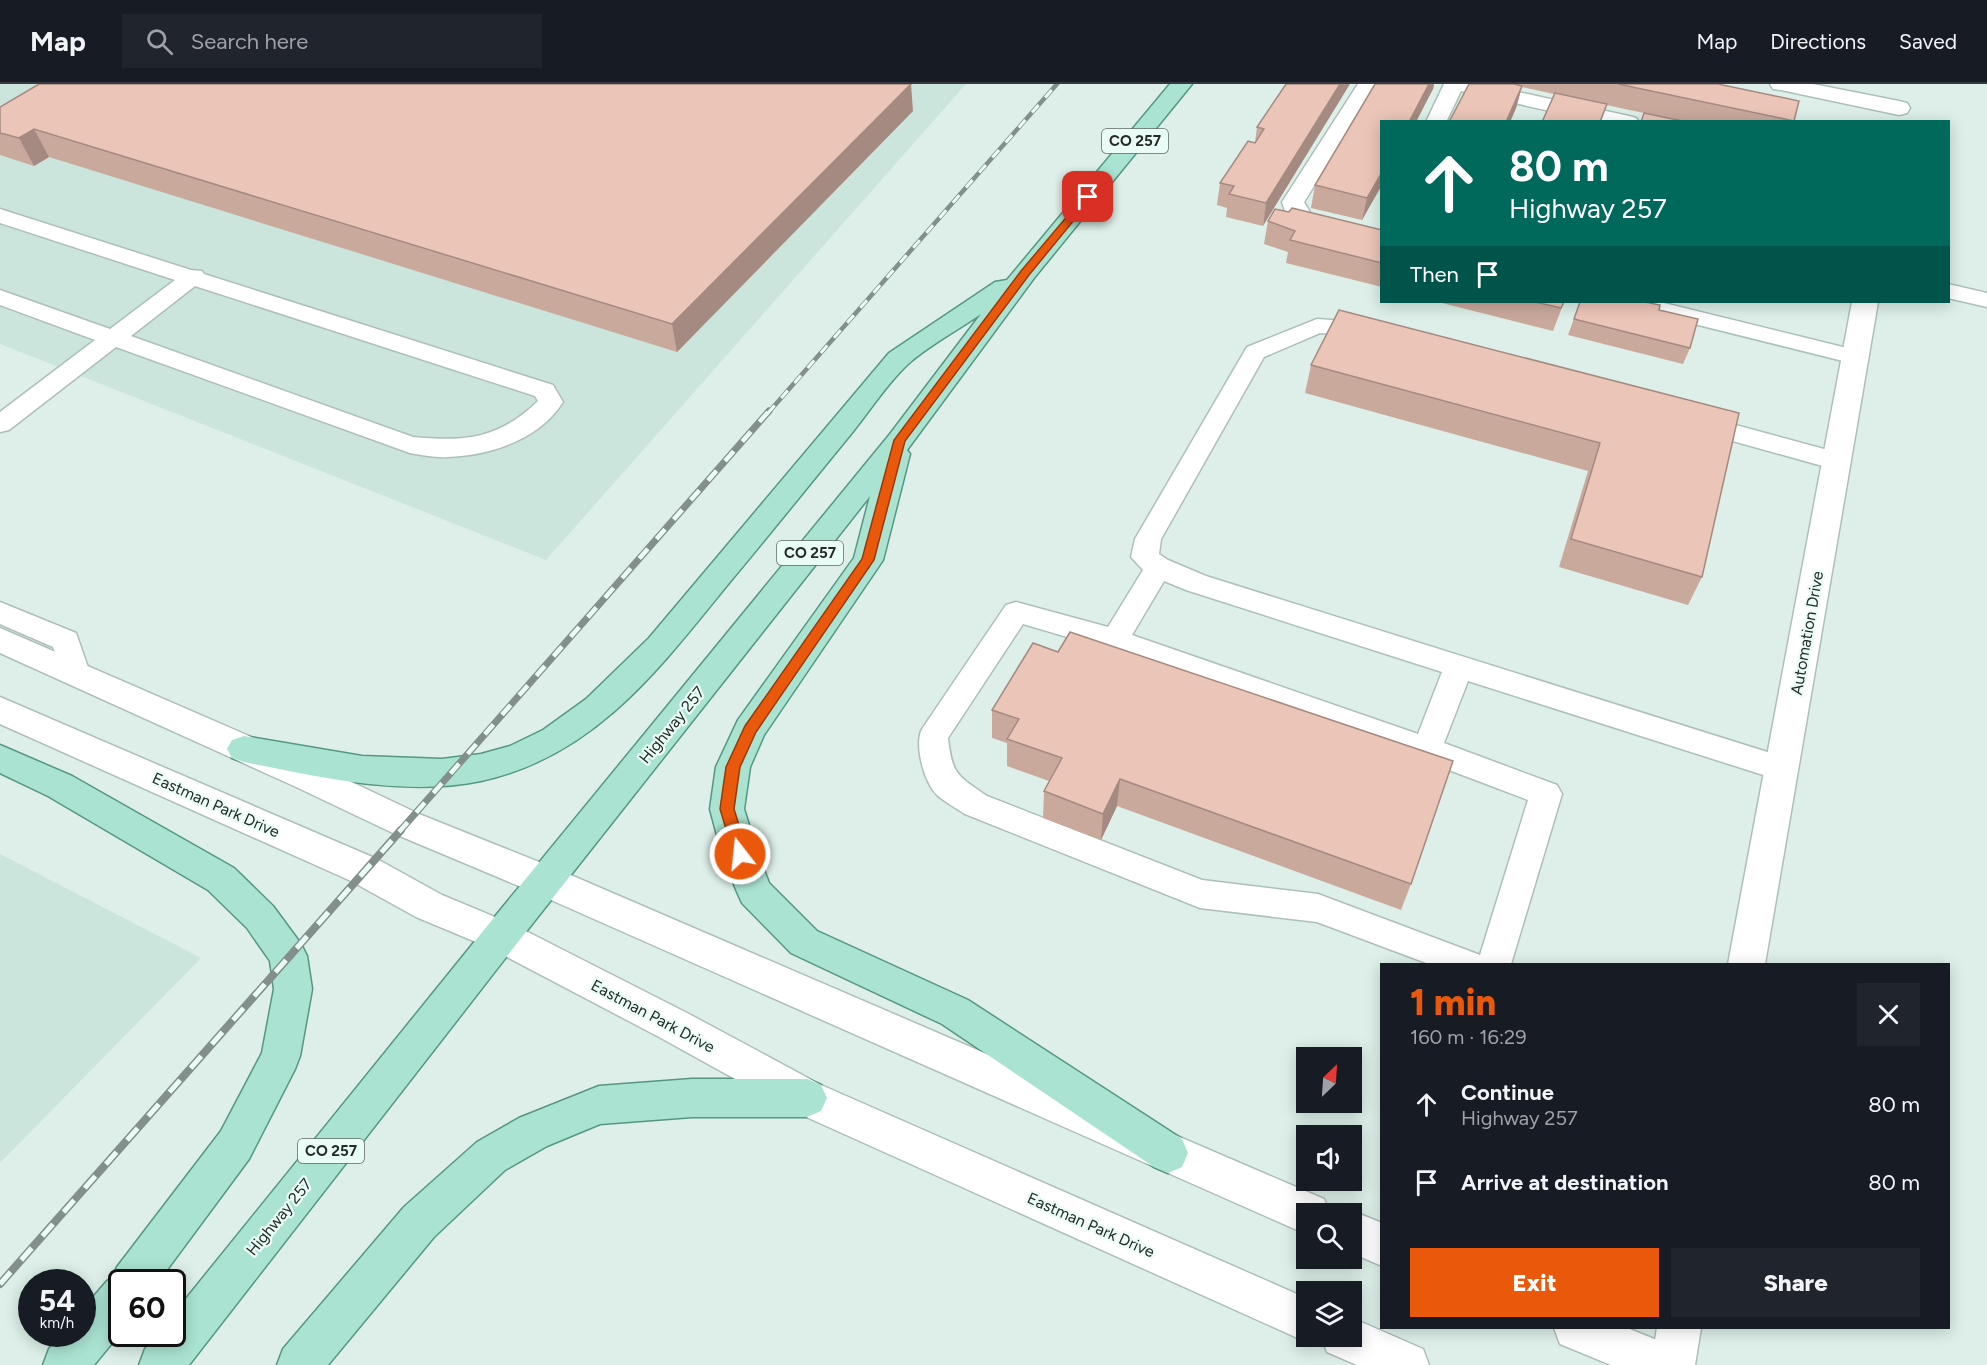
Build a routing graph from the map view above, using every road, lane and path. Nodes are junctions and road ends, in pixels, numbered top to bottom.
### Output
1 (1181, 84) edge
2 (1368, 84) edge
3 (1454, 84) edge
4 (1781, 84) edge
5 (1903, 84) edge
6 (1538, 102) junction
7 (1898, 115) edge
8 (1437, 120) edge
9 (1530, 120) edge
10 (1620, 120) edge
11 (0, 216) edge
12 (1379, 233) edge
13 (1025, 273) junction
14 (194, 276) junction
15 (1950, 291) edge
16 (0, 297) edge
17 (1987, 300) edge
18 (1865, 303) edge
19 (1658, 304) edge
20 (113, 338) junction
21 (1391, 340) edge
22 (1855, 357) junction
23 (1666, 414) edge
24 (0, 424) edge
25 (900, 440) junction
26 (1837, 461) junction
27 (1158, 567) junction
28 (0, 612) edge
29 (0, 640) edge
30 (1115, 640) junction
31 (1459, 666) junction
32 (75, 673) junction
33 (0, 710) edge
34 (244, 749) junction
35 (1427, 750) junction
36 (0, 758) edge
37 (1782, 769) junction
38 (546, 881) junction
39 (501, 936) junction
40 (1464, 963) edge
41 (1494, 963) edge
42 (1746, 963) edge
43 (807, 1098) junction
44 (1168, 1153) junction
45 (1296, 1208) edge
46 (1362, 1236) edge
47 (1380, 1244) edge
48 (143, 1269) edge
49 (108, 1313) edge
50 (1296, 1316) edge
51 (1578, 1329) edge
52 (1679, 1329) edge
53 (1362, 1345) edge
54 (65, 1365) edge
55 (161, 1365) edge
56 (299, 1365) edge
57 (1407, 1365) edge
58 (1663, 1365) edge
59 (1672, 1365) edge

1 - 13 main road, Highway 257 / CO 257
2 - 12 lane
3 - 6 lane
3 - 8 lane
4 - 7 street
5 - 7 street
6 - 9 lane
6 - 10 lane
11 - 14 lane
13 - 25 main road, Highway 257 / CO 257
13 - 34 main road
14 - 20 lane
14 - 20 lane
15 - 17 lane
16 - 20 lane
18 - 22 street, Automation Drive
19 - 22 lane
20 - 24 lane
21 - 27 lane
22 - 26 street, Automation Drive
23 - 26 lane
25 - 38 main road, Highway 257 / CO 257
25 - 44 main road
26 - 37 street, Automation Drive
27 - 30 lane
27 - 31 lane
28 - 32 lane
29 - 32 street
30 - 35 lane
30 - 40 lane
31 - 35 lane
31 - 37 lane
32 - 34 street
33 - 39 street, Eastman Park Drive
34 - 38 street
35 - 41 lane
36 - 48 main road
37 - 42 street, Automation Drive
38 - 39 main road, Highway 257 / CO 257
38 - 44 street
39 - 43 street, Eastman Park Drive
39 - 55 main road, Highway 257 / CO 257
43 - 50 street, Eastman Park Drive
43 - 56 main road
44 - 45 street
46 - 47 street
49 - 54 main road
51 - 58 street
52 - 59 street
53 - 57 street

